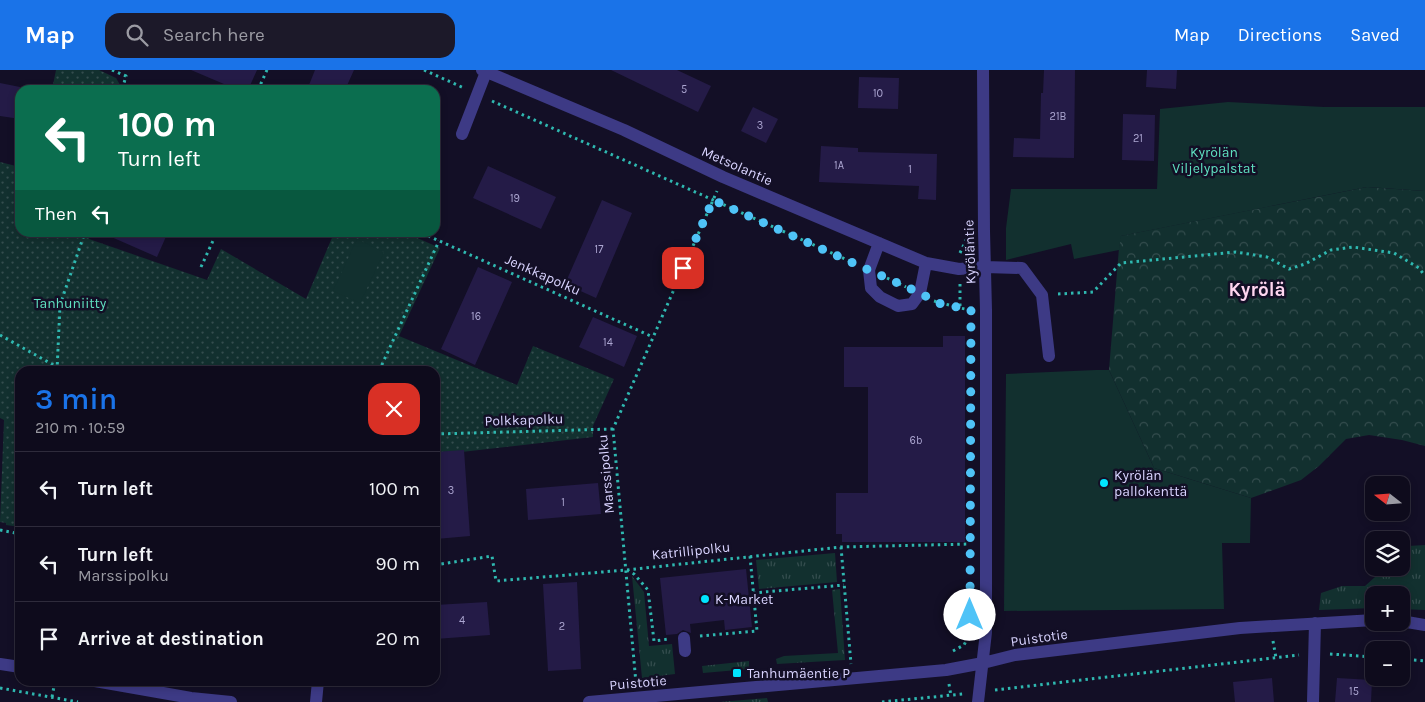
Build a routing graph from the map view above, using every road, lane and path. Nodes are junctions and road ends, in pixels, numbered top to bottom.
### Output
1 (112, 70) edge
2 (267, 70) edge
3 (424, 70) edge
4 (983, 70) edge
5 (484, 71) edge
6 (123, 85) edge
7 (260, 85) edge
8 (478, 94) junction
9 (462, 134) dead end
10 (723, 177) junction
11 (713, 200) junction
12 (971, 230) dead end
13 (83, 237) edge
14 (215, 237) edge
15 (430, 237) edge
16 (439, 241) junction
17 (879, 243) junction
18 (926, 263) junction
19 (201, 267) dead end
20 (985, 267) junction
21 (959, 269) junction
22 (869, 270) junction
23 (1425, 276) edge
24 (920, 293) junction
25 (1042, 295) junction
26 (960, 308) junction
27 (971, 317) dead end
28 (0, 335) edge
29 (654, 337) junction
30 (1049, 356) dead end
31 (52, 366) edge
32 (57, 366) edge
33 (381, 366) edge
34 (613, 429) junction
35 (440, 434) edge
36 (0, 530) edge
37 (15, 533) edge
38 (841, 547) junction
39 (970, 554) dead end
40 (750, 556) junction
41 (440, 564) edge
42 (626, 570) junction
43 (844, 585) junction
44 (753, 593) junction
45 (1365, 620) edge
46 (1410, 622) edge
47 (1315, 623) junction
48 (1425, 625) edge
49 (970, 633) dead end
50 (684, 638) junction
51 (685, 651) dead end
52 (1314, 653) junction
53 (1365, 656) edge
54 (1410, 660) edge
55 (1425, 661) edge
56 (983, 663) junction
57 (0, 664) edge
58 (15, 666) edge
59 (946, 670) junction
60 (852, 677) junction
61 (54, 686) edge
62 (123, 686) edge
63 (318, 686) edge
64 (0, 688) edge
65 (958, 695) junction
66 (951, 696) junction
67 (52, 697) junction
68 (978, 697) edge
69 (638, 699) junction
70 (611, 701) edge
71 (78, 702) edge
72 (231, 702) edge
73 (316, 702) edge
74 (589, 702) edge
75 (882, 702) edge
76 (961, 702) edge
77 (1313, 702) edge

1 - 6 path
2 - 7 path
3 - 8 path
4 - 20 street, Kyröläntie
5 - 8 street
5 - 10 street, Metsolantie
8 - 9 street
8 - 11 path
10 - 11 path, Marssipolku
10 - 17 street, Metsolantie
11 - 22 path
11 - 29 path, Marssipolku
12 - 21 path
13 - 32 path
14 - 19 path
15 - 16 path, Jenkkapolku
16 - 29 path, Jenkkapolku
16 - 33 path
17 - 18 street, Metsolantie
17 - 22 street
18 - 21 street, Metsolantie
18 - 24 street
20 - 21 street, Metsolantie
20 - 25 street, Metsolantie
20 - 56 street, Kyröläntie
21 - 26 path
22 - 24 path
22 - 24 street
23 - 25 path
24 - 26 path
25 - 30 street
26 - 27 path
28 - 31 path
29 - 34 path, Marssipolku
34 - 35 path, Polkkapolku
34 - 42 path, Marssipolku
36 - 37 path
38 - 39 path, Katrillipolku
38 - 40 path, Katrillipolku
38 - 43 path
40 - 42 path, Katrillipolku
40 - 44 path
41 - 42 path, Katrillipolku
42 - 50 path
42 - 69 path, Marssipolku
43 - 44 path
43 - 60 path
44 - 50 path
45 - 47 street, Puistotie
46 - 48 street
47 - 52 street
47 - 56 street, Puistotie
49 - 59 path
50 - 51 street
52 - 53 path
52 - 68 path
52 - 77 street
54 - 55 path
56 - 59 street, Puistotie
56 - 68 street, Kyröläntie
57 - 58 street
59 - 60 street, Puistotie
59 - 66 path
60 - 69 street, Puistotie
61 - 67 path
62 - 72 street
63 - 73 street
64 - 67 path
65 - 66 path
65 - 68 path
65 - 76 path
66 - 75 path
67 - 71 path
69 - 70 street, Puistotie
70 - 74 street, Puistotie

